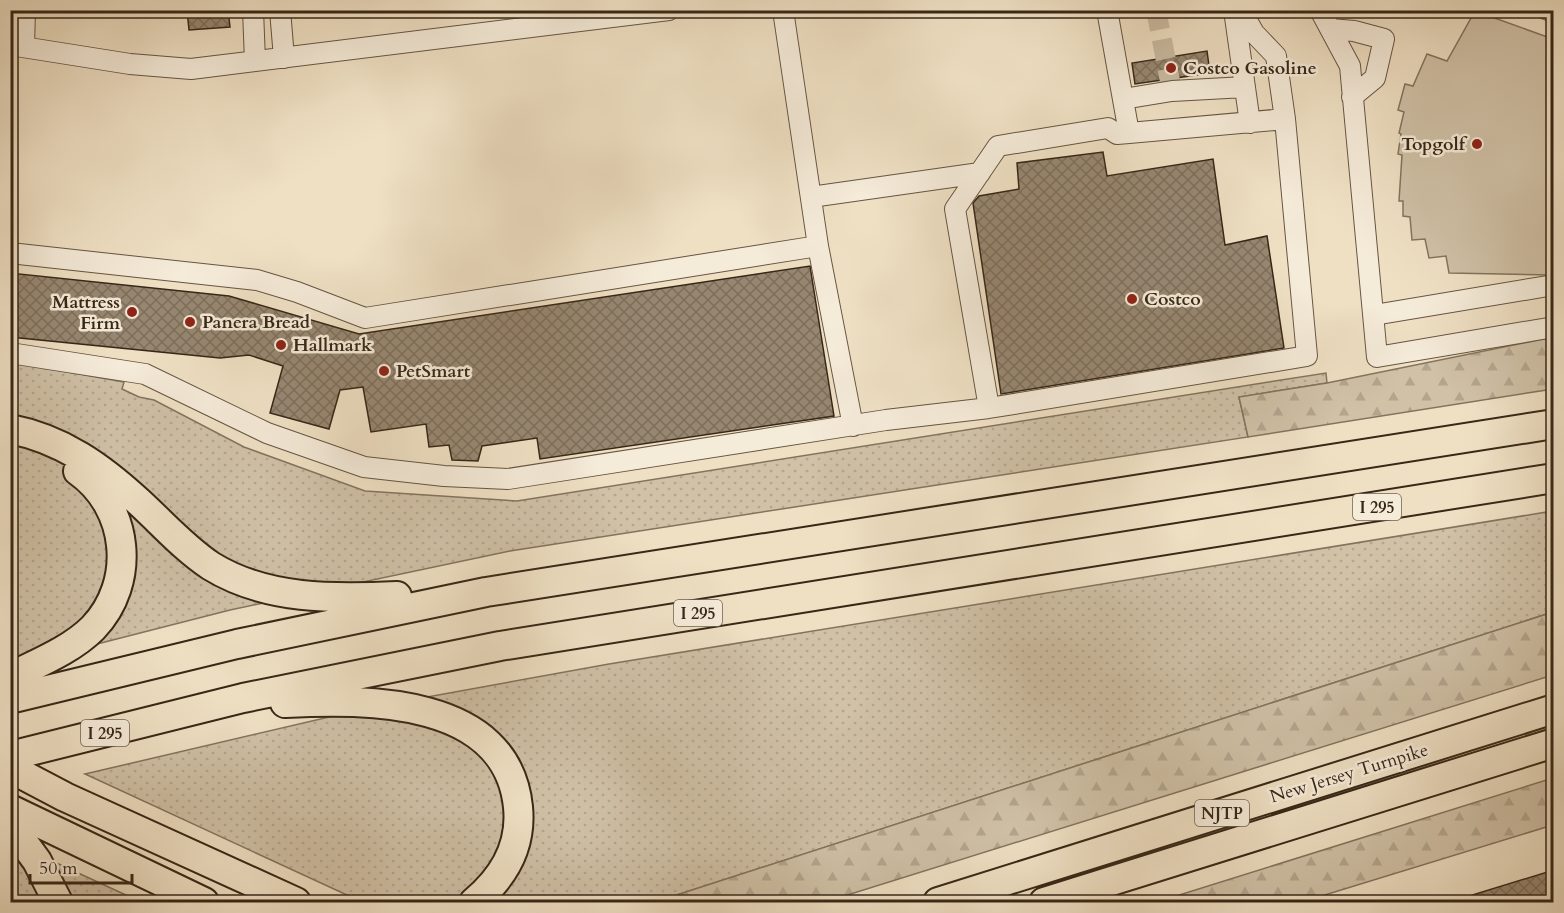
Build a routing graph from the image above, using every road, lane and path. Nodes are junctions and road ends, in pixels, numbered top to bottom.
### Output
1 (25, 10) edge
2 (253, 10) edge
3 (280, 10) edge
4 (669, 10) edge
5 (783, 10) edge
6 (1107, 10) edge
7 (1234, 10) edge
8 (1241, 10) edge
9 (1320, 10) edge
10 (1330, 29) junction
11 (17, 46) edge
12 (284, 58) junction
13 (255, 61) junction
14 (1245, 87) junction
15 (1352, 97) junction
16 (1123, 99) junction
17 (1285, 119) junction
18 (1250, 123) junction
19 (1129, 133) junction
20 (980, 173) junction
21 (811, 197) junction
22 (818, 246) junction
23 (10, 253) edge
24 (1554, 285) edge
25 (1374, 315) junction
26 (1554, 327) edge
27 (10, 353) edge
28 (989, 408) junction
29 (1554, 424) edge
30 (853, 426) junction
31 (10, 429) edge
32 (10, 441) edge
33 (1554, 478) edge
34 (486, 592) junction
35 (10, 677) edge
36 (10, 699) edge
37 (199, 709) junction
38 (1554, 709) edge
39 (1554, 743) edge
40 (16, 767) edge
41 (10, 809) edge
42 (10, 824) edge
43 (297, 901) edge
44 (58, 903) edge
45 (204, 903) edge
46 (474, 903) edge
47 (938, 903) edge
48 (1044, 903) edge

1 - 11 lane
2 - 13 lane
3 - 12 lane
4 - 12 lane
5 - 21 lane
6 - 16 lane
7 - 14 lane
8 - 17 lane
9 - 10 lane
10 - 15 lane
10 - 15 lane
11 - 13 lane
12 - 13 lane
14 - 16 lane
14 - 18 lane
15 - 25 lane
16 - 19 lane
17 - 18 lane
17 - 28 lane
18 - 19 lane
19 - 20 lane
20 - 21 lane
20 - 28 lane
21 - 22 lane
22 - 23 lane
22 - 30 lane
24 - 25 lane
25 - 26 lane
27 - 30 lane
28 - 30 lane
29 - 34 highway
31 - 34 highway
32 - 35 highway
33 - 37 highway, I 295
34 - 36 highway
37 - 40 highway, I 295
37 - 46 highway
38 - 47 highway, New Jersey Turnpike / NJTP
39 - 48 highway, New Jersey Turnpike / NJTP
40 - 43 highway
41 - 45 highway
42 - 44 highway

